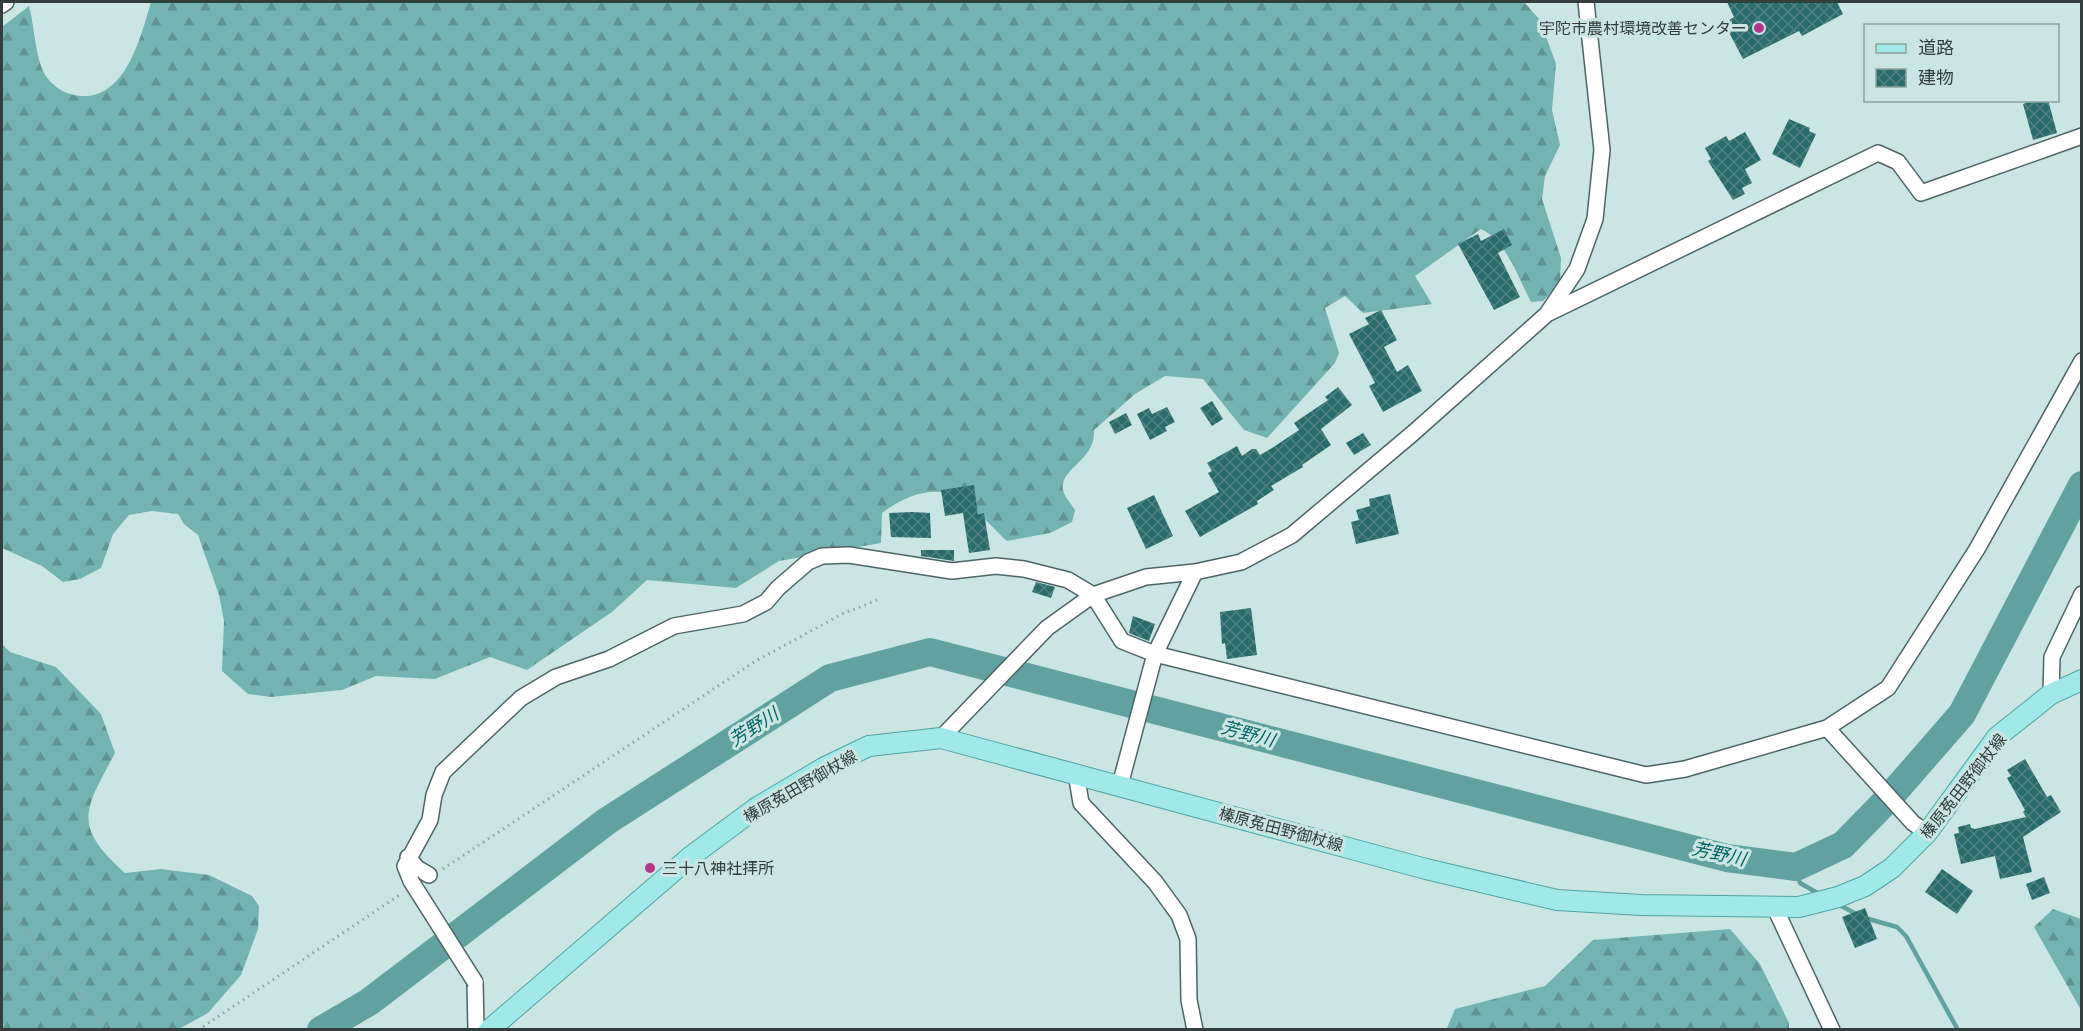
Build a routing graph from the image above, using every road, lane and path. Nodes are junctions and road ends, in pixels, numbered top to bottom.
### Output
1 (6, 2) edge
2 (1586, 2) edge
3 (2, 5) edge
4 (2082, 136) edge
5 (1547, 314) junction
6 (2082, 361) edge
7 (1195, 572) junction
8 (2082, 594) edge
9 (1093, 595) junction
10 (880, 599) dead end
11 (1155, 654) junction
12 (2082, 680) edge
13 (2050, 693) junction
14 (1827, 728) junction
15 (944, 734) junction
16 (1076, 773) junction
17 (1122, 779) junction
18 (1920, 828) junction
19 (408, 857) junction
20 (429, 875) junction
21 (2, 894) edge
22 (1774, 906) junction
23 (110, 1029) edge
24 (198, 1029) edge
25 (476, 1029) edge
26 (489, 1029) edge
27 (1195, 1029) edge
28 (1832, 1029) edge

1 - 3 street
2 - 5 street
4 - 5 street
5 - 7 street
6 - 14 street
7 - 9 street
7 - 11 street
8 - 13 street
9 - 11 street
9 - 15 street
9 - 19 street
10 - 20 path
11 - 14 street
11 - 17 street
12 - 13 main road, 榛原菟田野御杖線
13 - 18 main road, 榛原菟田野御杖線
14 - 18 street
15 - 16 main road, 榛原菟田野御杖線
15 - 26 main road, 榛原菟田野御杖線
16 - 17 main road, 榛原菟田野御杖線
16 - 27 street
17 - 22 main road, 榛原菟田野御杖線
18 - 22 main road, 榛原菟田野御杖線
19 - 20 street
19 - 25 street, bridge
20 - 24 path
21 - 23 path
22 - 28 street

